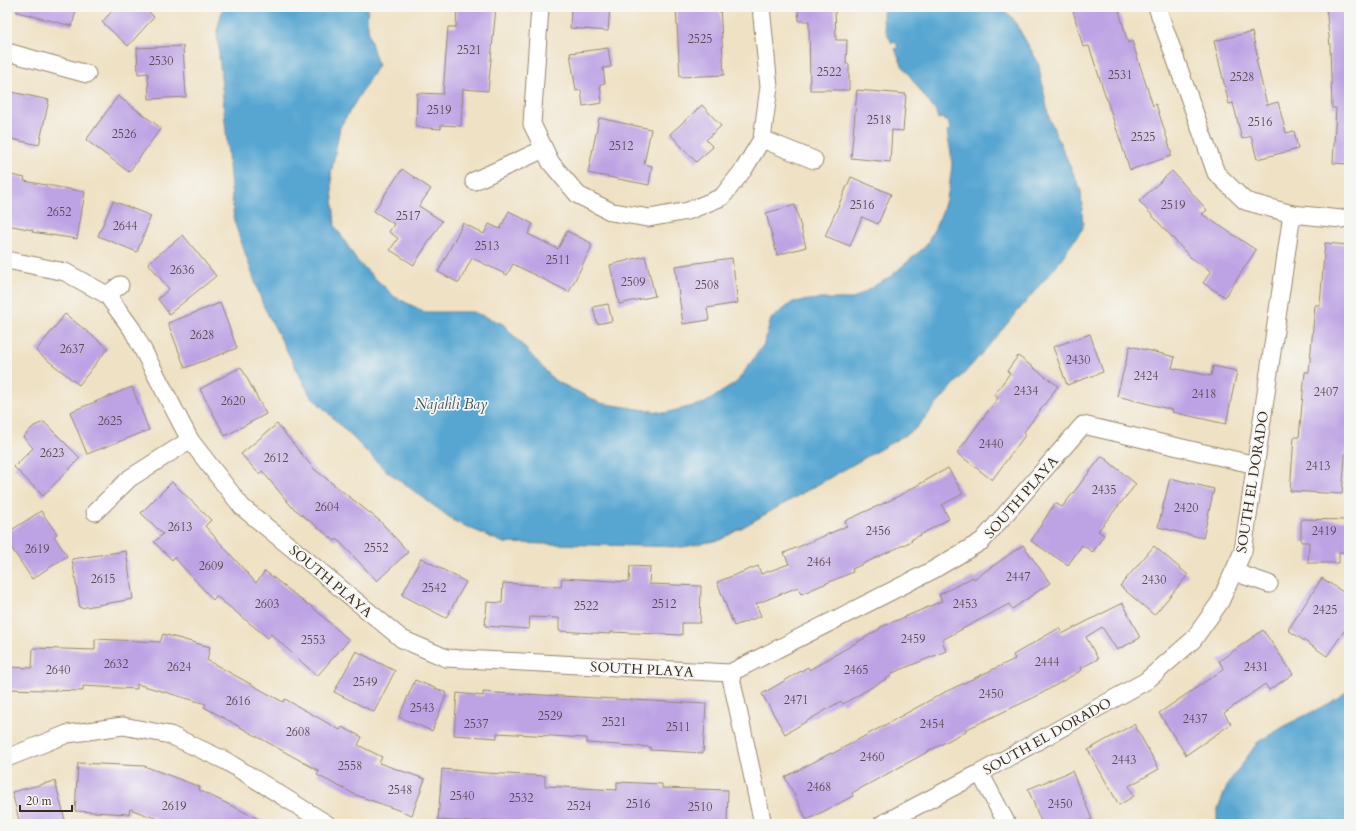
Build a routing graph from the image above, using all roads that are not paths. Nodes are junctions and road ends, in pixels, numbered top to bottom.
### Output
1 (540, 7) edge
2 (761, 7) edge
3 (1157, 7) edge
4 (7, 52) edge
5 (87, 74) dead end
6 (762, 139) junction
7 (544, 149) junction
8 (814, 160) dead end
9 (474, 181) dead end
10 (1292, 214) junction
11 (1349, 217) edge
12 (7, 260) edge
13 (190, 440) junction
14 (1256, 465) junction
15 (95, 512) dead end
16 (1234, 572) junction
17 (1269, 584) dead end
18 (730, 673) junction
19 (7, 758) edge
20 (980, 774) junction
21 (327, 824) edge
22 (763, 824) edge
23 (882, 824) edge
24 (1007, 824) edge

1 - 7 street
2 - 6 street
3 - 10 street
4 - 5 street
6 - 7 street
6 - 8 street
7 - 9 street
10 - 11 street
10 - 14 street, SOUTH EL DORADO
12 - 13 street, SOUTH PLAYA
13 - 15 street
13 - 18 street, SOUTH PLAYA
14 - 16 street, SOUTH EL DORADO
14 - 18 street, SOUTH PLAYA
16 - 17 street
16 - 20 street, SOUTH EL DORADO
18 - 22 street
19 - 21 street
20 - 23 street, SOUTH EL DORADO
20 - 24 street

